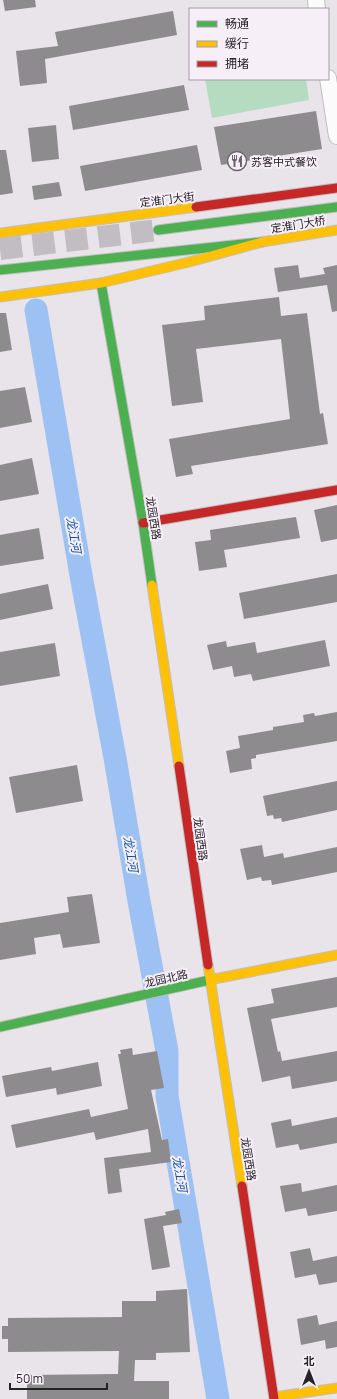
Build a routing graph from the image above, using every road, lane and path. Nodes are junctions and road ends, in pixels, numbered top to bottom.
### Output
1 (328, 80) edge
2 (337, 136) edge
3 (337, 188) edge
4 (337, 207) edge
5 (158, 230) tunnel mouth
6 (337, 230) edge
7 (0, 232) edge
8 (262, 242) junction
9 (0, 270) edge
10 (101, 283) junction
11 (0, 297) edge
12 (337, 490) edge
13 (142, 523) junction
14 (337, 955) edge
15 (210, 980) junction
16 (0, 1028) edge
17 (337, 1388) edge
18 (274, 1398) edge

1 - 2 street
3 - 7 main road, 定淮门大街
4 - 5 main road
6 - 8 main road, 定淮门大桥
8 - 9 main road
8 - 10 main road
10 - 11 main road
10 - 13 main road, 龙园西路
12 - 13 main road
13 - 15 main road, 龙园西路
14 - 15 main road, 龙园北路
15 - 16 main road, 龙园北路
15 - 18 main road, 龙园西路
17 - 18 main road

